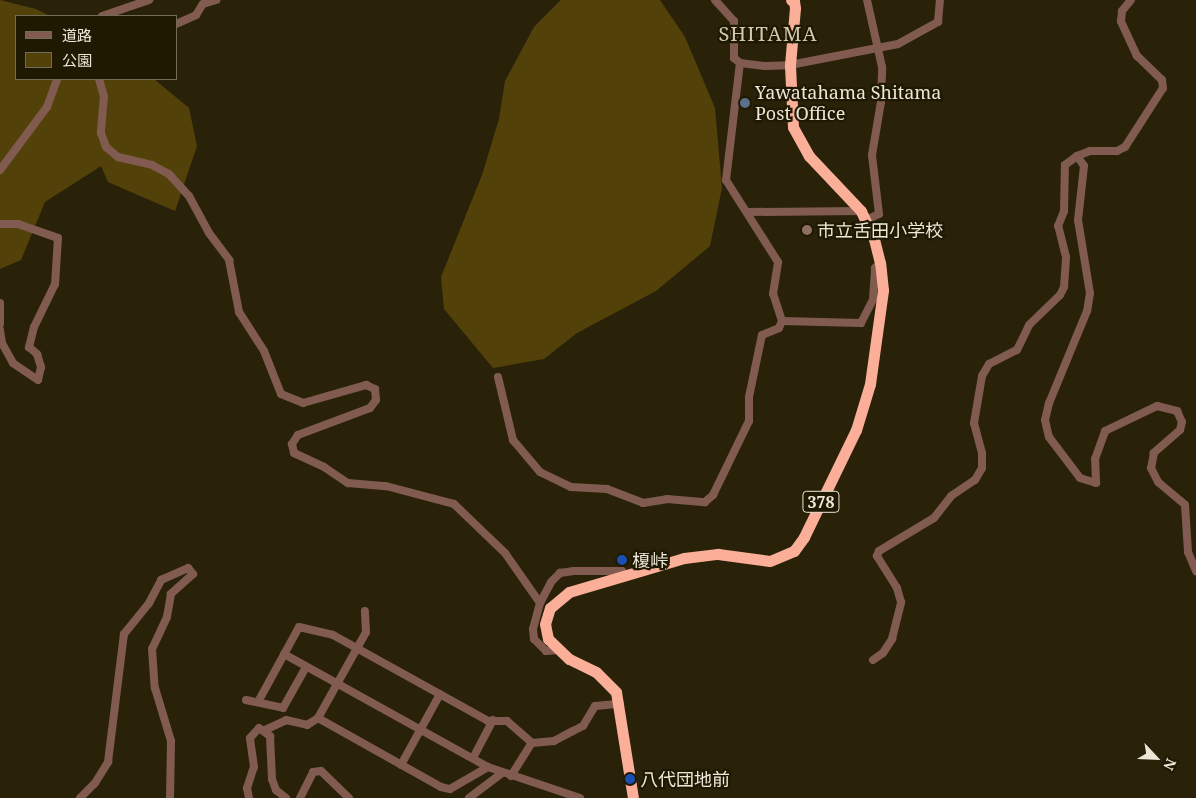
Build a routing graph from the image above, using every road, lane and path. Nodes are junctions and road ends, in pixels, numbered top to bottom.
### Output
1 (149, 0) edge
2 (216, 0) edge
3 (715, 0) edge
4 (791, 0) edge
5 (867, 0) edge
6 (940, 0) edge
7 (1131, 0) edge
8 (200, 2) edge
9 (105, 15) edge
10 (178, 23) edge
11 (880, 48) junction
12 (740, 63) junction
13 (790, 65) junction
14 (57, 80) edge
15 (99, 80) edge
16 (1077, 156) junction
17 (0, 170) edge
18 (748, 212) junction
19 (864, 216) junction
20 (0, 224) edge
21 (880, 263) junction
22 (0, 303) edge
23 (782, 321) junction
24 (0, 324) edge
25 (0, 330) edge
26 (498, 377) dead end
27 (1196, 571) edge
28 (626, 576) junction
29 (540, 603) junction
30 (365, 611) dead end
31 (357, 647) junction
32 (558, 650) junction
33 (284, 654) junction
34 (873, 660) dead end
35 (306, 667) junction
36 (338, 684) junction
37 (440, 694) junction
38 (246, 700) dead end
39 (258, 702) junction
40 (620, 704) junction
41 (318, 718) junction
42 (493, 720) junction
43 (421, 729) junction
44 (265, 730) junction
45 (532, 743) junction
46 (473, 758) junction
47 (401, 765) junction
48 (488, 767) junction
49 (502, 772) junction
50 (511, 776) junction
51 (80, 798) edge
52 (170, 798) edge
53 (249, 798) edge
54 (286, 798) edge
55 (300, 798) edge
56 (349, 798) edge
57 (469, 798) edge
58 (580, 798) edge
59 (633, 798) edge

1 - 9 street
2 - 8 street
3 - 12 street
4 - 13 highway, 378
5 - 11 street
6 - 11 street
7 - 16 street
8 - 10 street
11 - 13 street
11 - 19 street
12 - 13 street
12 - 18 street
13 - 19 highway, 378
14 - 17 street
15 - 29 street
16 - 27 street
16 - 34 street
18 - 19 street
18 - 23 street
19 - 21 highway, 378
20 - 25 street
21 - 23 street
21 - 28 highway, 378
22 - 24 street
23 - 26 street
28 - 29 street
28 - 32 highway, 378
29 - 32 street
30 - 31 street
31 - 33 street
31 - 36 street
31 - 37 street
32 - 40 highway, 378
33 - 35 street
33 - 39 street
35 - 36 street
35 - 39 street
36 - 41 street
36 - 43 street
37 - 42 street
37 - 43 street
38 - 39 street
40 - 45 street
40 - 59 highway, 378
41 - 44 street
41 - 47 street
42 - 45 street
42 - 46 street
43 - 46 street
43 - 47 street
44 - 53 street
44 - 54 street
45 - 50 street
46 - 48 street
47 - 48 street
48 - 49 street
49 - 50 street
49 - 57 street
50 - 58 street
51 - 52 street
55 - 56 street

